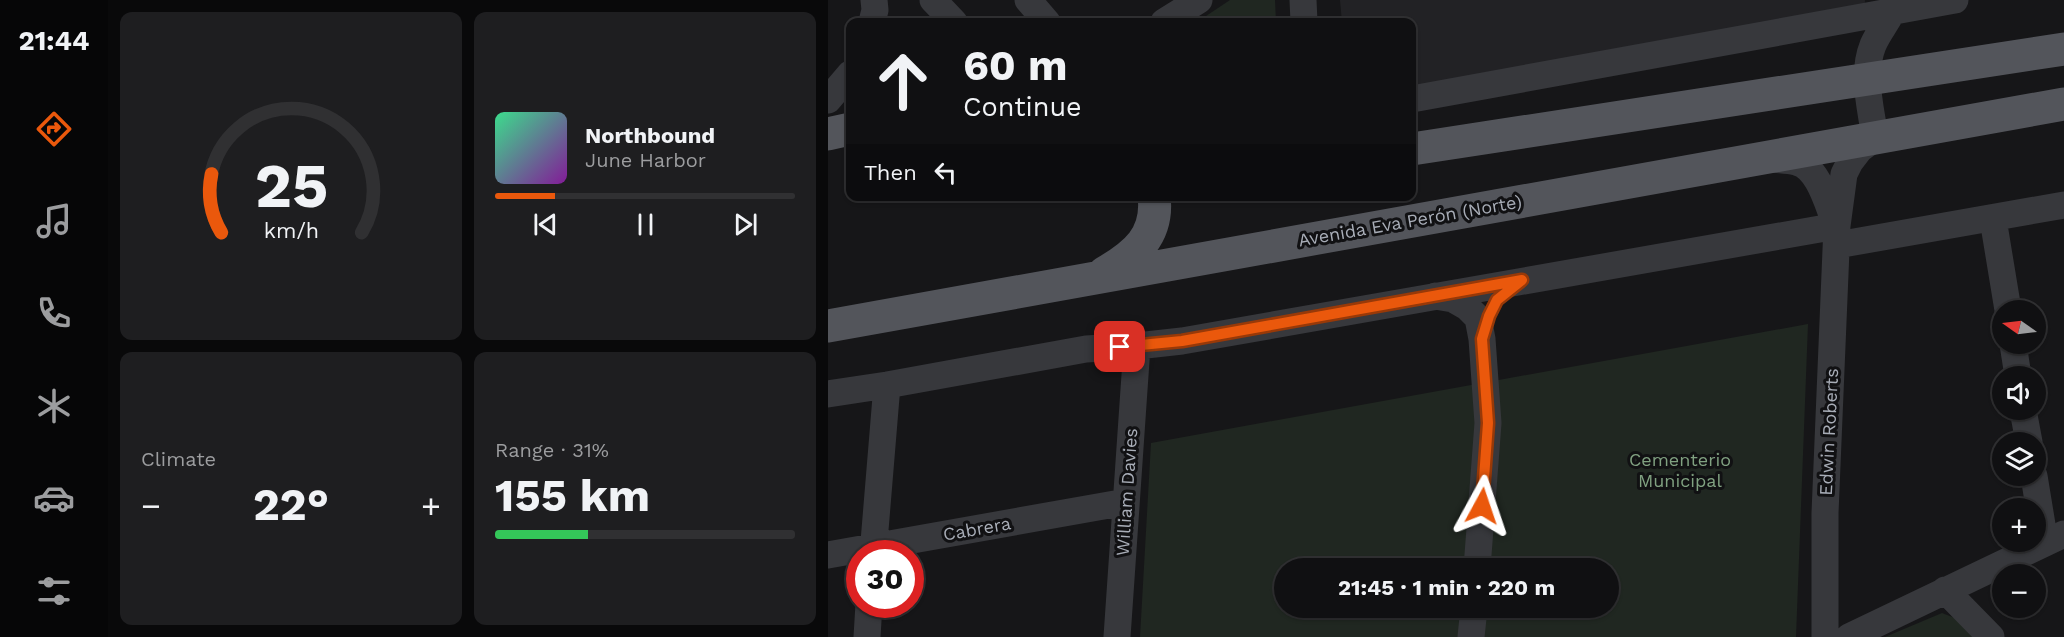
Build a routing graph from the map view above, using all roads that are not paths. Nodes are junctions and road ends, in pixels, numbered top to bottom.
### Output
1 (874, 0) edge
2 (933, 0) edge
3 (1028, 0) edge
4 (1199, 0) edge
5 (1303, 0) edge
6 (1955, 0) edge
7 (1896, 6) edge
8 (873, 18) edge
9 (950, 18) edge
10 (1044, 18) edge
11 (1170, 18) edge
12 (1304, 18) edge
13 (2064, 49) edge
14 (846, 79) edge
15 (1867, 80) junction
16 (1416, 98) edge
17 (828, 100) edge
18 (2064, 104) edge
19 (846, 130) edge
20 (828, 134) edge
21 (1875, 138) junction
22 (1416, 148) edge
23 (1762, 158) junction
24 (1154, 201) edge
25 (2064, 206) edge
26 (1993, 219) junction
27 (1837, 236) junction
28 (1094, 278) junction
29 (1522, 280) junction
30 (1434, 295) junction
31 (2006, 300) edge
32 (828, 326) edge
33 (1482, 339) junction
34 (1137, 346) junction
35 (887, 385) junction
36 (828, 394) edge
37 (2037, 486) edge
38 (1126, 502) junction
39 (2054, 539) edge
40 (874, 540) edge
41 (924, 540) edge
42 (846, 553) edge
43 (828, 555) edge
44 (1478, 558) edge
45 (1945, 590) junction
46 (868, 618) edge
47 (1472, 618) edge
48 (867, 637) edge
49 (1116, 637) edge
50 (1471, 637) edge
51 (1825, 637) edge
52 (1849, 637) edge
53 (1991, 637) edge

1 - 8 street
2 - 9 street
3 - 10 street
4 - 11 street
5 - 12 street
6 - 7 street
7 - 15 street
7 - 16 street
13 - 15 main road
14 - 17 street
15 - 21 street
15 - 22 main road
18 - 21 main road, Avenida Eva Perón (Norte)
19 - 20 main road
21 - 23 main road, Avenida Eva Perón (Norte)
21 - 27 street, Edwin Roberts
23 - 27 street
23 - 28 main road, Avenida Eva Perón (Norte)
24 - 28 main road
25 - 26 street
26 - 27 street
26 - 31 street
27 - 29 street
27 - 51 street, Edwin Roberts
28 - 32 main road, Avenida Eva Perón (Norte)
29 - 30 street
29 - 33 street
30 - 33 street
30 - 34 street
33 - 44 street
34 - 35 street
34 - 38 street, William Davies
35 - 36 street
35 - 40 street
37 - 39 street
38 - 41 street, Cabrera
38 - 49 street, William Davies
39 - 45 street
42 - 43 street, Cabrera
45 - 52 street
45 - 53 street
46 - 48 street
47 - 50 street

